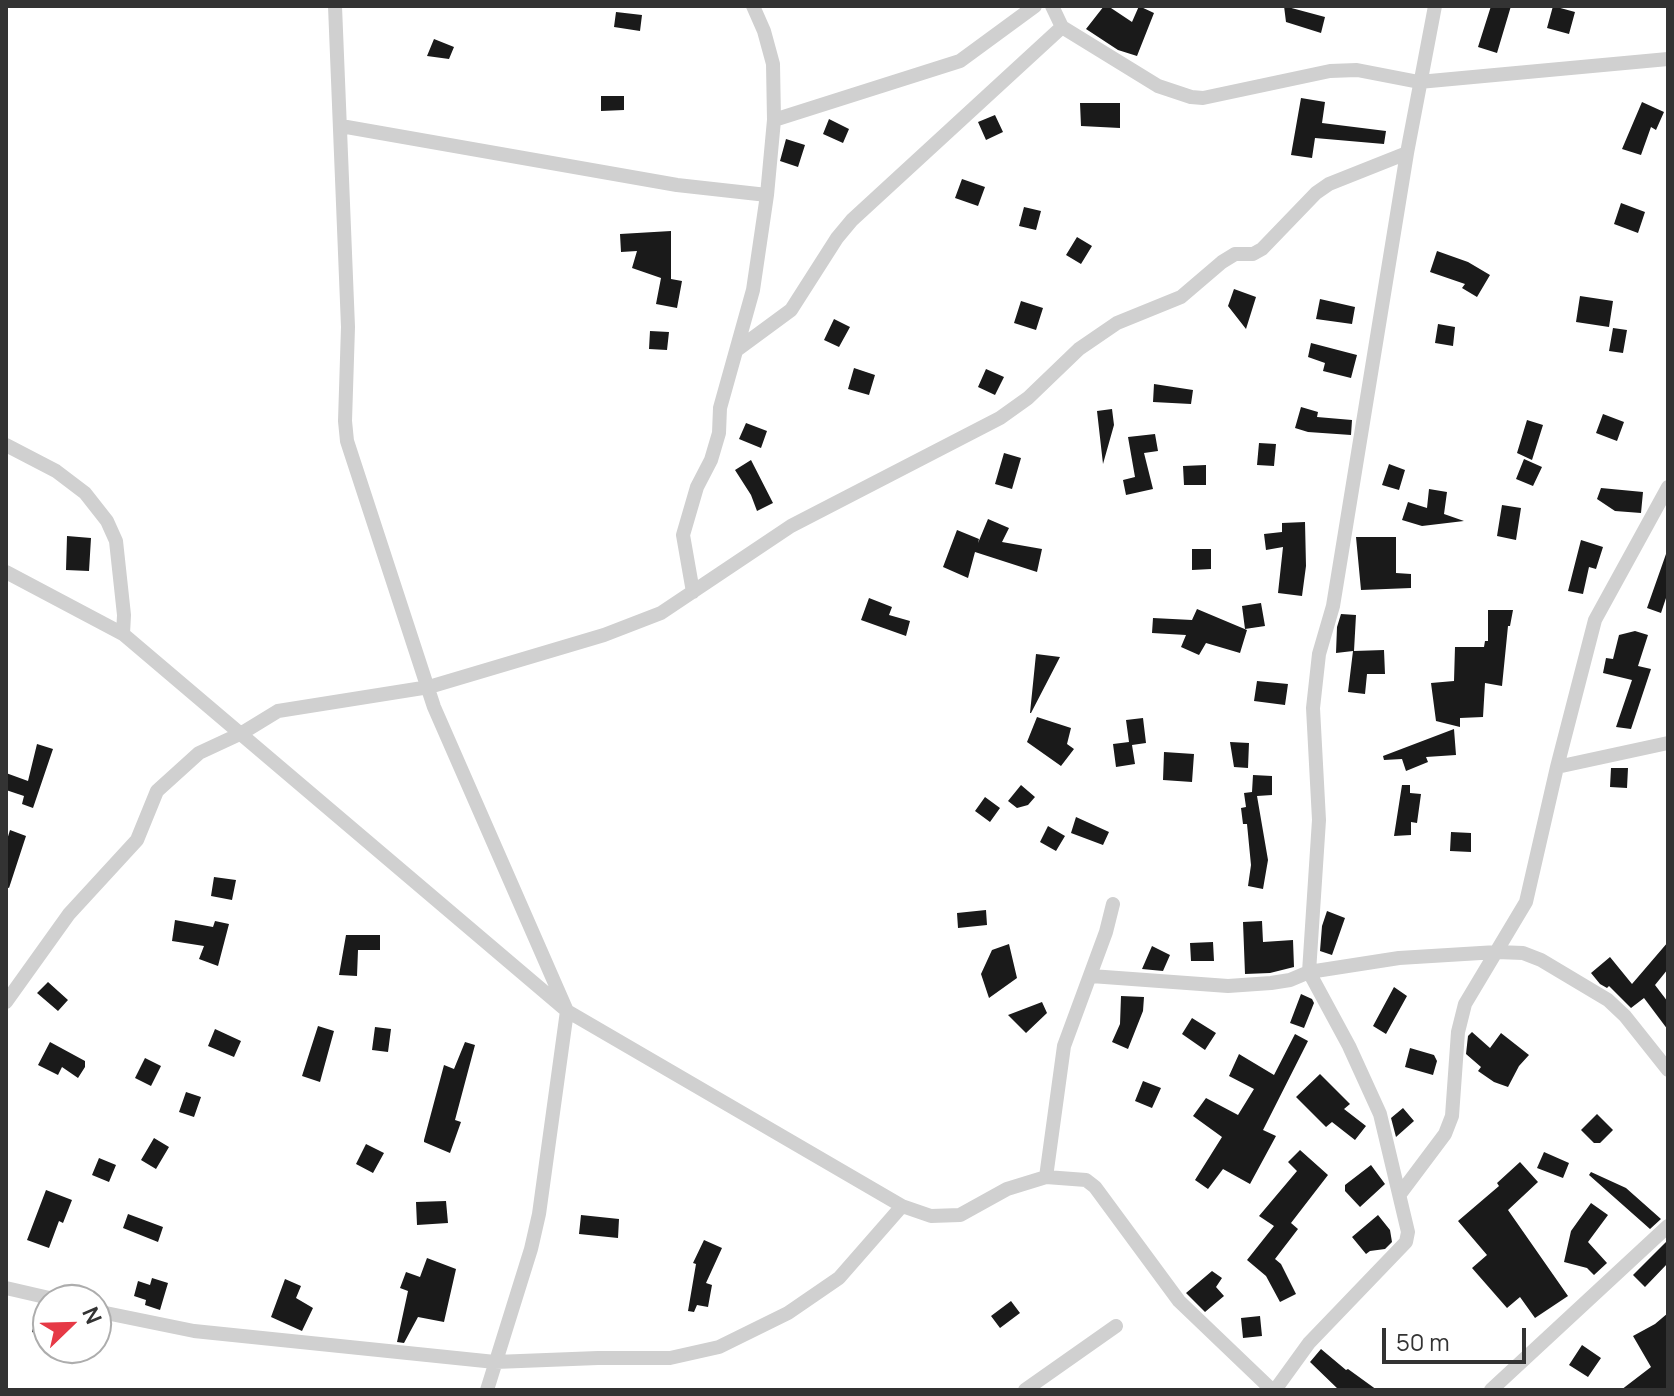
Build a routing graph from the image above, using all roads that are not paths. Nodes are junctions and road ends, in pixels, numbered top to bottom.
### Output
1 (335, 6) edge
2 (753, 6) edge
3 (1035, 6) edge
4 (1052, 6) edge
5 (1435, 6) edge
6 (1062, 27) junction
7 (1668, 59) edge
8 (1419, 82) junction
9 (774, 120) junction
10 (341, 126) junction
11 (1407, 153) junction
12 (767, 195) junction
13 (738, 349) junction
14 (6, 445) edge
15 (1668, 487) edge
16 (6, 572) edge
17 (693, 592) junction
18 (123, 634) junction
19 (429, 687) junction
20 (242, 733) junction
21 (1668, 743) edge
22 (1557, 767) junction
23 (1113, 904) dead end
24 (1497, 952) junction
25 (1309, 972) junction
26 (1091, 976) junction
27 (6, 1002) edge
28 (567, 1011) junction
29 (1668, 1070) edge
30 (1046, 1177) junction
31 (1400, 1194) junction
32 (902, 1206) junction
33 (1668, 1226) edge
34 (6, 1288) edge
35 (32, 1294) edge
36 (112, 1314) edge
37 (1116, 1326) dead end
38 (495, 1362) junction
39 (487, 1390) edge
40 (1025, 1390) edge
41 (1274, 1390) edge
42 (1491, 1390) edge

1 - 10 street
2 - 9 street
3 - 9 street
4 - 6 street
5 - 8 street
6 - 8 street
6 - 13 street
7 - 8 street
8 - 11 street
9 - 12 street
10 - 12 street
10 - 19 street
11 - 17 street
11 - 25 street
12 - 13 street
13 - 17 street
14 - 18 street
15 - 22 street
16 - 18 street
17 - 19 street
18 - 20 street
19 - 20 street
19 - 28 street
20 - 27 street
20 - 28 street
21 - 22 street
22 - 24 street
23 - 26 street
24 - 25 street
24 - 29 street
24 - 31 street
25 - 26 street
25 - 31 street
26 - 30 street
28 - 32 street
28 - 38 street
30 - 32 street
30 - 41 street
31 - 41 street
32 - 38 street
33 - 42 street
34 - 35 street
36 - 38 street
37 - 40 street
38 - 39 street

